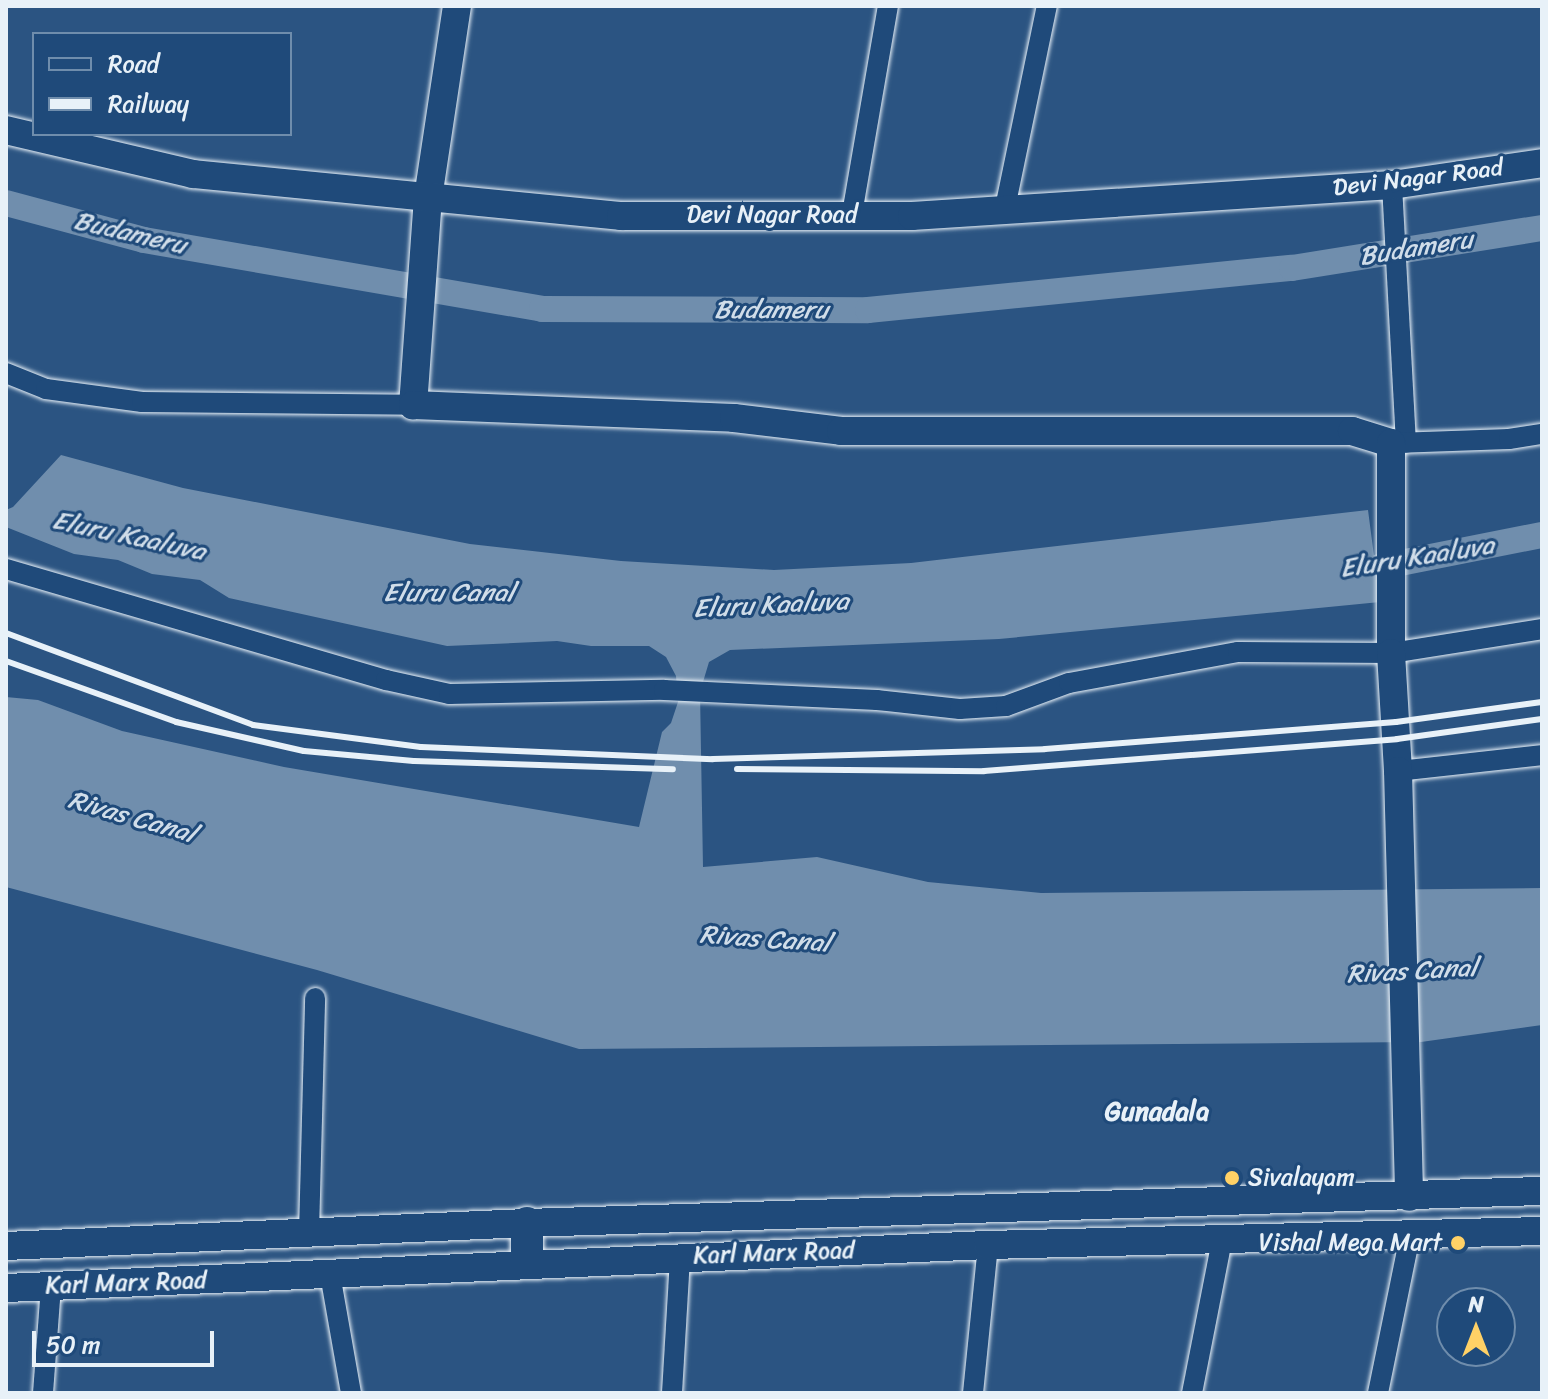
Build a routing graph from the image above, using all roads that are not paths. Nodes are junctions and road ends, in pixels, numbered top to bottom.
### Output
1 (457, 6) edge
2 (888, 6) edge
3 (1047, 6) edge
4 (6, 130) edge
5 (1542, 163) edge
6 (1392, 185) junction
7 (428, 197) junction
8 (1005, 208) junction
9 (852, 214) junction
10 (6, 373) edge
11 (413, 405) junction
12 (1542, 434) edge
13 (1399, 443) junction
14 (6, 569) edge
15 (1542, 629) edge
16 (1393, 639) junction
17 (1542, 755) edge
18 (1398, 771) junction
19 (315, 998) dead end
20 (1542, 1191) edge
21 (1409, 1197) junction
22 (1280, 1200) junction
23 (527, 1223) junction
24 (1542, 1231) edge
25 (309, 1233) junction
26 (1410, 1236) junction
27 (1280, 1239) junction
28 (1222, 1240) junction
29 (988, 1245) junction
30 (6, 1246) edge
31 (680, 1257) junction
32 (527, 1263) junction
33 (330, 1274) junction
34 (51, 1287) junction
35 (6, 1288) edge
36 (43, 1393) edge
37 (351, 1393) edge
38 (672, 1393) edge
39 (973, 1393) edge
40 (1192, 1393) edge
41 (1378, 1393) edge

1 - 7 street
2 - 9 street
3 - 8 street
4 - 7 street, Devi Nagar Road
5 - 6 street, Devi Nagar Road
6 - 8 street, Devi Nagar Road
6 - 13 street
7 - 9 street, Devi Nagar Road
7 - 11 street
8 - 9 street, Devi Nagar Road
10 - 11 street
11 - 13 street
12 - 13 street
13 - 16 street
14 - 16 street
15 - 16 street
16 - 18 street
17 - 18 street
18 - 21 street
19 - 25 street
20 - 21 street, Karl Marx Road
21 - 22 street, Karl Marx Road
22 - 23 street, Karl Marx Road
22 - 27 street
23 - 25 street, Karl Marx Road
23 - 32 main road
24 - 26 street, Karl Marx Road
25 - 30 street, Karl Marx Road
26 - 27 street, Karl Marx Road
26 - 41 street
27 - 28 street, Karl Marx Road
28 - 29 street, Karl Marx Road
28 - 40 street
29 - 31 street, Karl Marx Road
29 - 39 street
31 - 32 street, Karl Marx Road
31 - 38 street
32 - 33 street, Karl Marx Road
33 - 34 street, Karl Marx Road
33 - 37 street
34 - 35 street, Karl Marx Road
34 - 36 street

